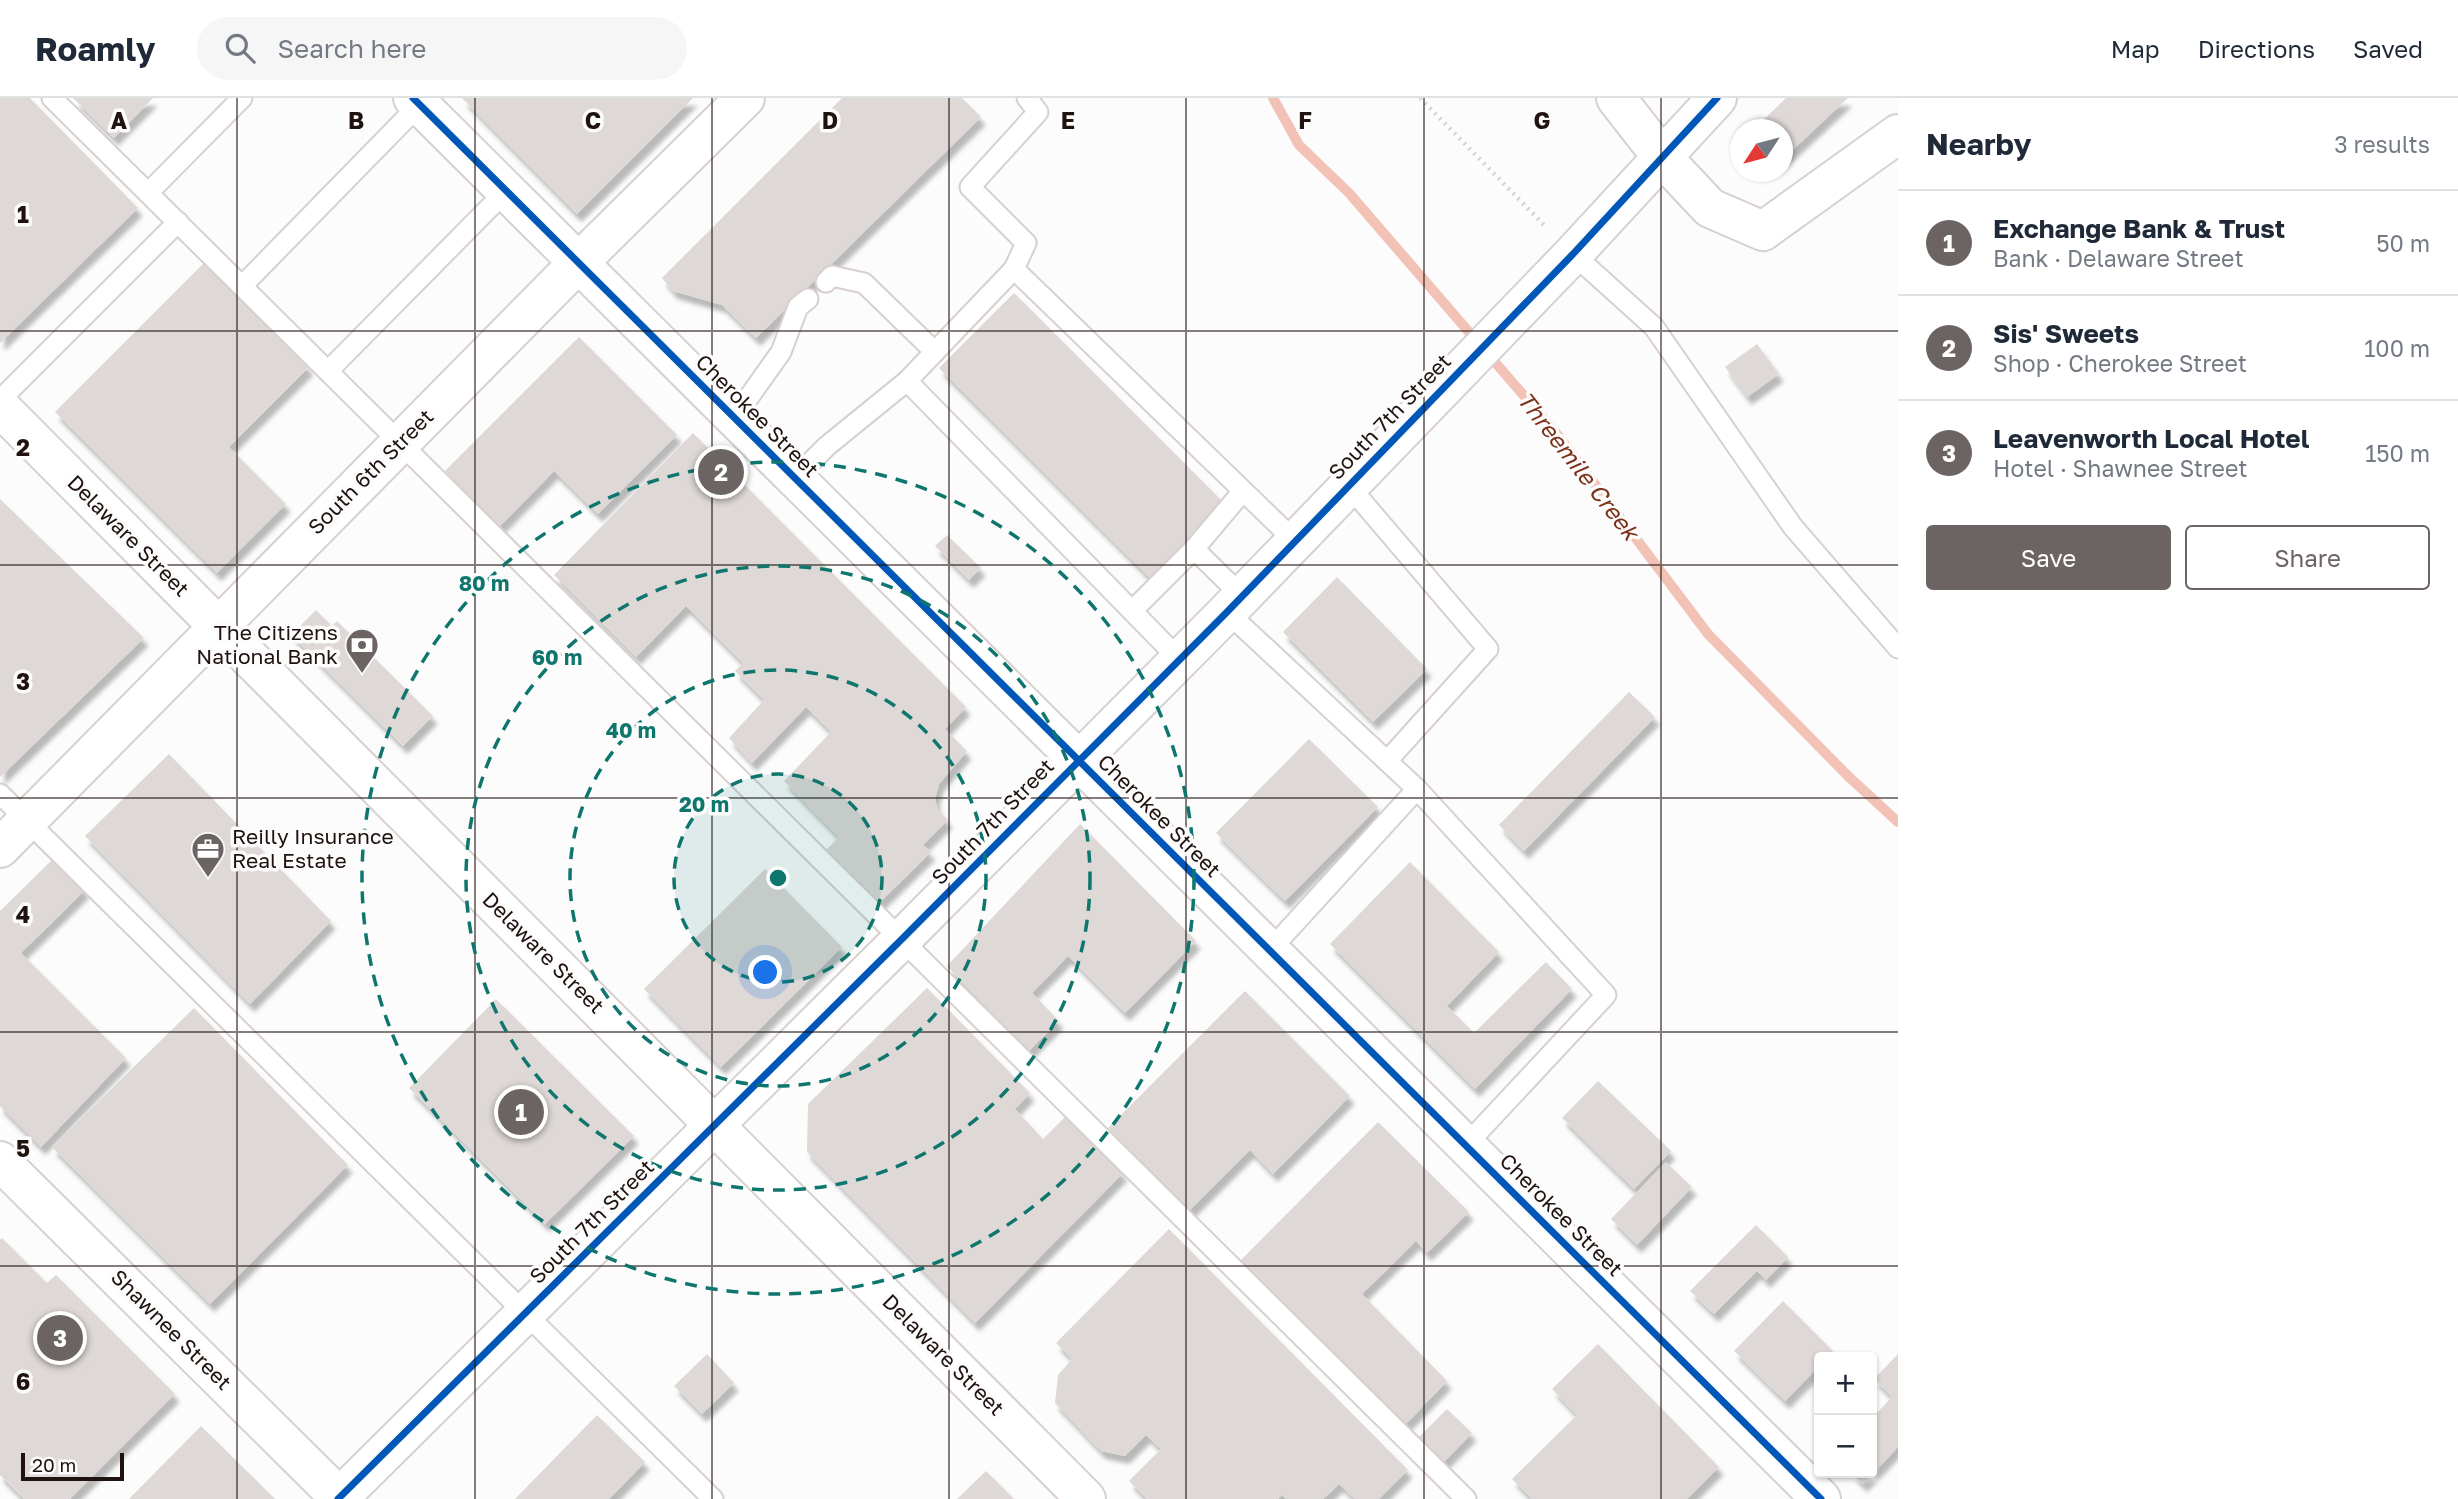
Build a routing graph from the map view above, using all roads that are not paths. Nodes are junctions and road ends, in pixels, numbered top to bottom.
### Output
1 (52, 98) edge
2 (242, 98) edge
3 (745, 98) edge
4 (1027, 98) edge
5 (1616, 98) edge
6 (1717, 98) edge
7 (416, 101) edge
8 (1898, 134) edge
9 (1661, 157) junction
10 (506, 191) junction
11 (148, 193) junction
12 (178, 222) junction
13 (578, 263) junction
14 (1562, 265) junction
15 (1014, 269) junction
16 (826, 282) dead end
17 (242, 286) junction
18 (808, 299) dead end
19 (935, 352) junction
20 (328, 371) junction
21 (907, 381) junction
22 (0, 400) edge
23 (0, 407) edge
24 (734, 418) junction
25 (401, 442) junction
26 (795, 478) junction
27 (1349, 486) junction
28 (1243, 491) junction
29 (1295, 541) junction
30 (1194, 549) junction
31 (1234, 604) junction
32 (1132, 611) junction
33 (218, 626) junction
34 (1898, 648) edge
35 (1179, 659) junction
36 (1078, 760) junction
37 (1387, 761) junction
38 (1417, 789) junction
39 (0, 794) edge
40 (26, 821) junction
41 (0, 848) edge
42 (901, 940) junction
43 (1270, 950) junction
44 (715, 1125) junction
45 (1466, 1145) junction
46 (0, 1161) edge
47 (526, 1312) junction
48 (340, 1498) edge
49 (713, 1499) edge
50 (1086, 1499) edge
51 (1466, 1499) edge
52 (1821, 1499) edge

1 - 11 lane
2 - 11 lane
3 - 13 street, South 6th Street
4 - 15 lane
5 - 9 street
6 - 9 street, South 7th Street
7 - 10 street, Cherokee Street
7 - 17 lane
8 - 9 street
9 - 14 street, South 7th Street
10 - 13 street, Cherokee Street
10 - 20 lane
11 - 12 lane
12 - 17 lane
12 - 22 lane
13 - 24 street, Cherokee Street
13 - 25 street, South 6th Street
14 - 27 street, South 7th Street
14 - 34 lane
15 - 19 lane
15 - 28 lane
16 - 19 lane
17 - 20 lane
18 - 24 lane
19 - 21 lane
20 - 25 lane
21 - 26 lane
21 - 32 lane
23 - 33 street, Delaware Street
24 - 26 street, Cherokee Street
25 - 33 street, South 6th Street
25 - 42 lane
26 - 36 street, Cherokee Street
27 - 29 street, South 7th Street
27 - 37 lane
28 - 29 lane
28 - 30 lane
29 - 31 street, South 7th Street
30 - 31 lane
30 - 32 lane
31 - 35 street, South 7th Street
31 - 37 lane
32 - 35 lane
33 - 40 street, South 6th Street
33 - 44 street, Delaware Street
35 - 36 street, South 7th Street
36 - 42 street, South 7th Street
36 - 43 street, Cherokee Street
37 - 38 lane
38 - 43 lane
38 - 45 lane
39 - 40 lane
40 - 41 street, South 6th Street
40 - 47 lane
42 - 44 street, South 7th Street
42 - 51 lane
43 - 45 street, Cherokee Street
44 - 47 street, South 7th Street
44 - 50 street, Delaware Street
45 - 52 street, Cherokee Street
46 - 48 street, Shawnee Street
47 - 48 street, South 7th Street
47 - 49 lane

